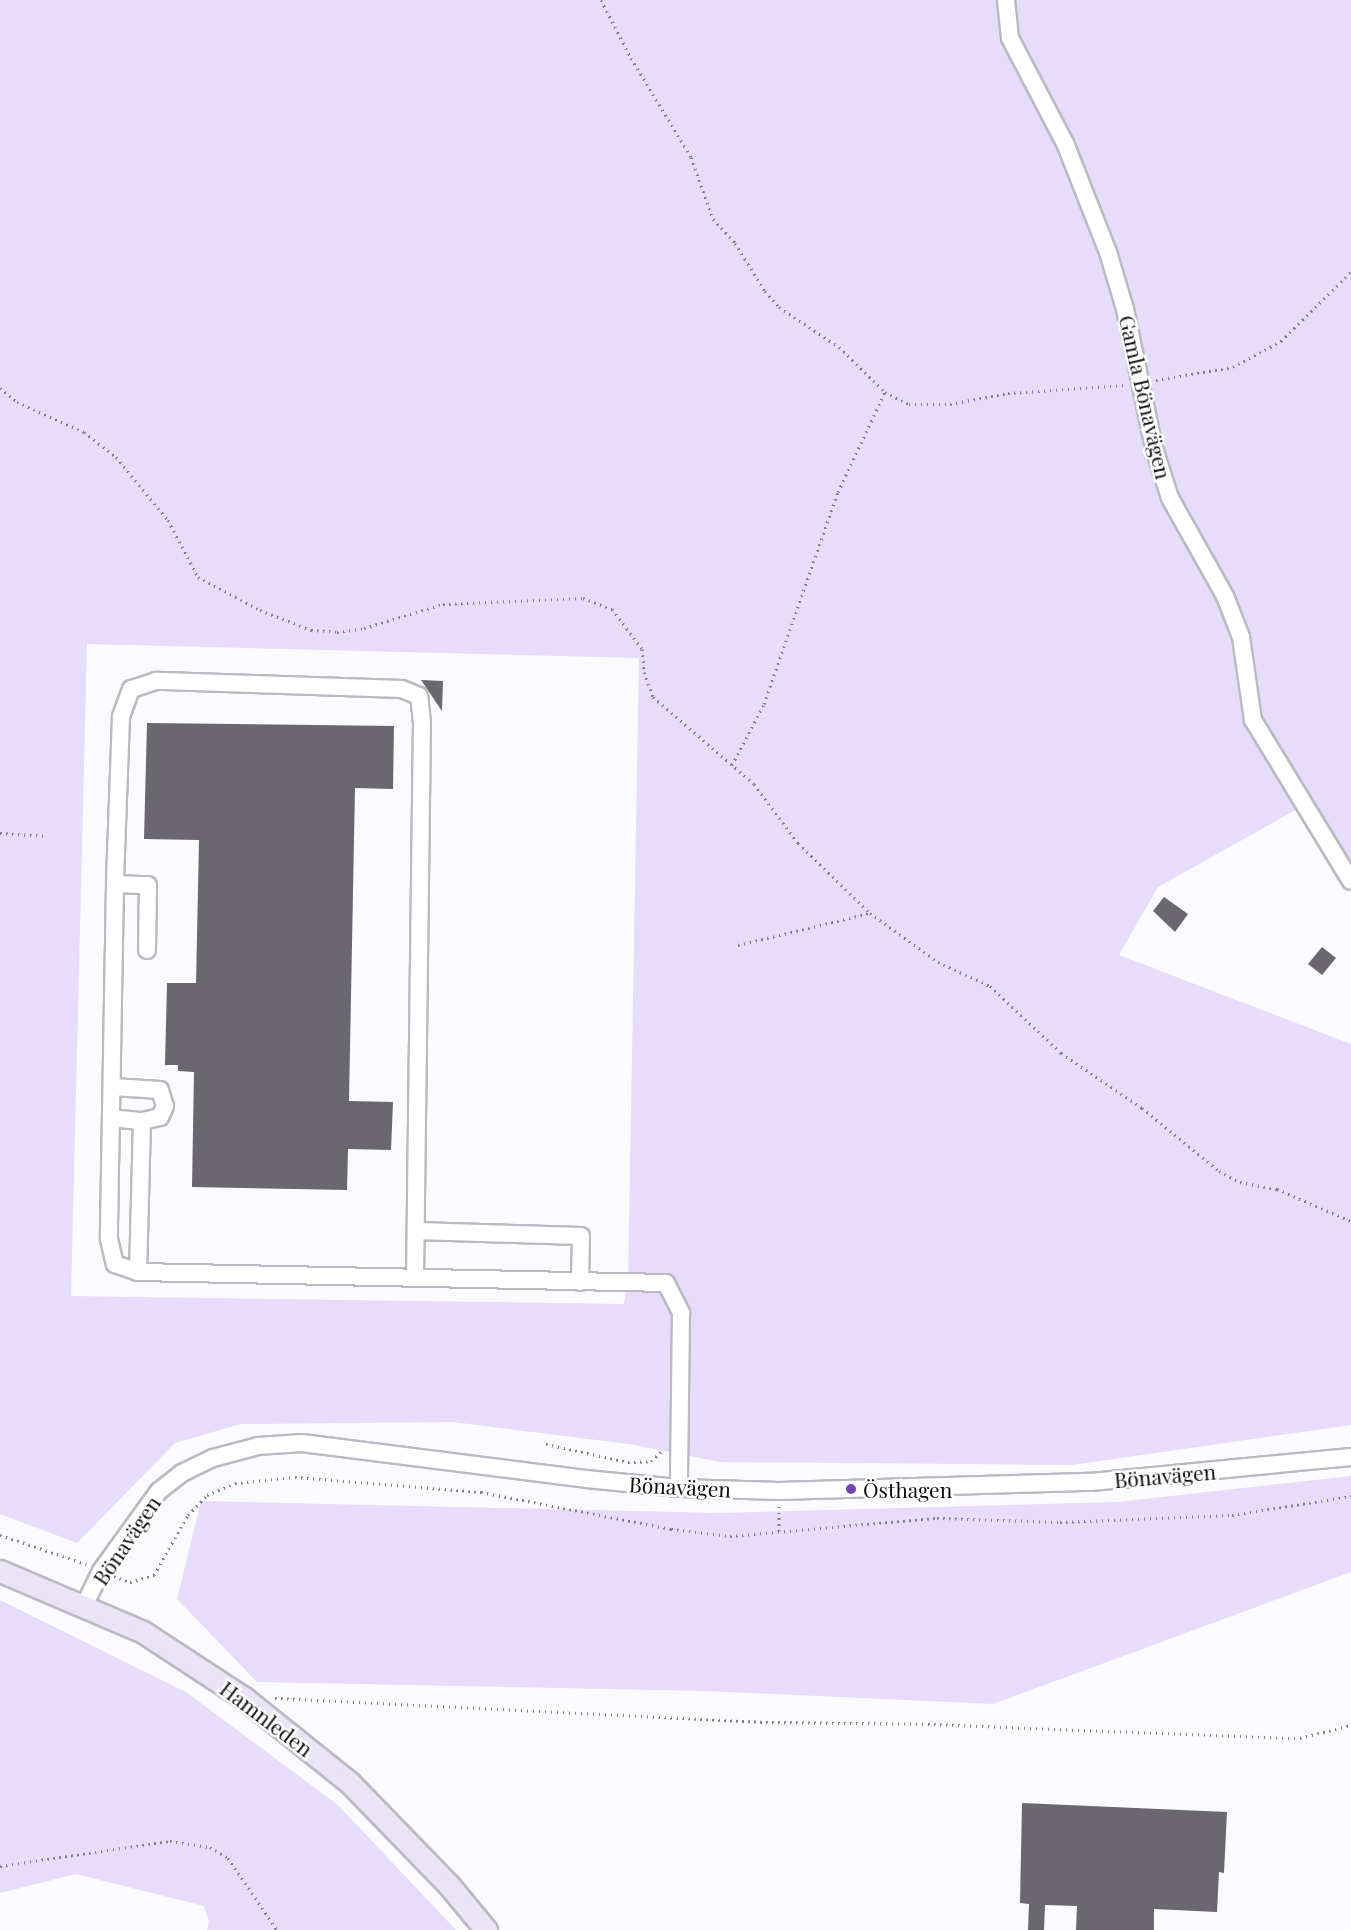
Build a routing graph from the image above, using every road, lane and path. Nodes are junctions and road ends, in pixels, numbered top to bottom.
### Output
1 (601, 0) edge
2 (1006, 0) edge
3 (0, 388) edge
4 (732, 765) junction
5 (0, 833) edge
6 (46, 836) dead end
7 (1351, 881) edge
8 (115, 884) junction
9 (870, 914) junction
10 (738, 945) dead end
11 (147, 950) dead end
12 (112, 1087) junction
13 (111, 1118) junction
14 (142, 1120) junction
15 (1351, 1221) edge
16 (416, 1231) junction
17 (138, 1272) junction
18 (415, 1278) junction
19 (580, 1282) junction
20 (666, 1442) dead end
21 (546, 1444) dead end
22 (1351, 1457) edge
23 (679, 1488) junction
24 (1351, 1496) edge
25 (0, 1535) edge
26 (0, 1571) edge
27 (101, 1571) junction
28 (84, 1606) junction
29 (244, 1698) junction
30 (1351, 1725) edge
31 (0, 1866) edge
32 (277, 1930) edge
33 (486, 1930) edge

1 - 4 path
2 - 7 street, Gamla Bönavägen
3 - 4 path
4 - 9 path
5 - 6 path
8 - 11 street
8 - 12 street
8 - 16 street
9 - 10 path
9 - 15 path
12 - 13 street
12 - 14 street
13 - 14 street
13 - 17 street
14 - 17 street
16 - 18 street
16 - 19 street
17 - 18 street
18 - 19 street
19 - 23 street
20 - 21 path
22 - 23 street, Bönavägen
23 - 27 street, Bönavägen
24 - 27 path
25 - 27 path
26 - 28 main road, Hamnleden
27 - 28 street, Bönavägen
28 - 29 main road, Hamnleden
29 - 30 path
29 - 33 main road, Hamnleden
31 - 32 path

